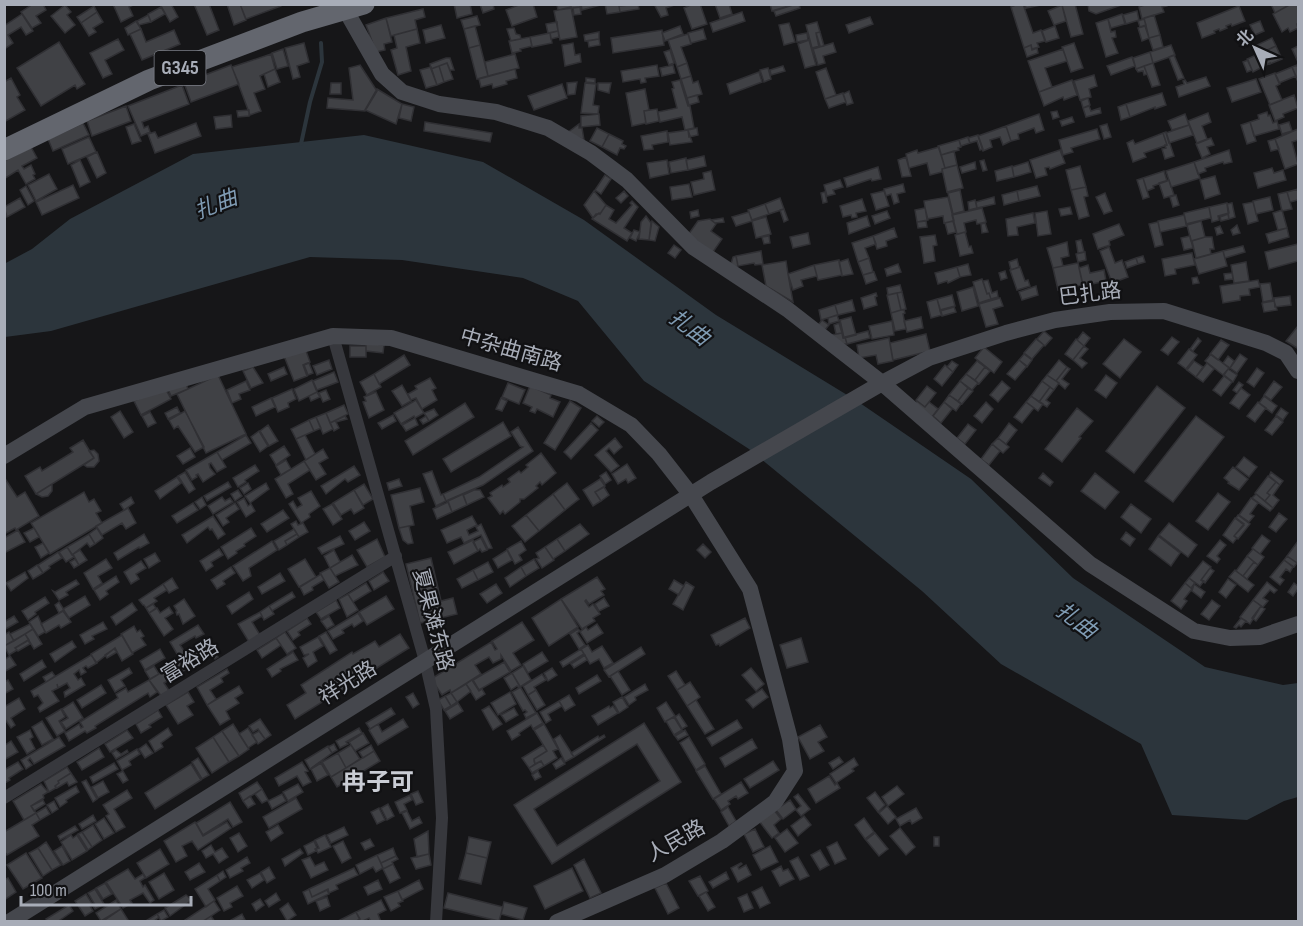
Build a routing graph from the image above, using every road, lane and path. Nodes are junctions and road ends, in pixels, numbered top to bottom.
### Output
1 (354, 7) edge
2 (4, 150) edge
3 (333, 336) junction
4 (1299, 371) edge
5 (882, 383) junction
6 (4, 456) edge
7 (711, 482) joint
8 (691, 495) junction
9 (396, 556) junction
10 (1299, 624) edge
11 (425, 661) junction
12 (795, 771) joint
13 (4, 798) edge
14 (9, 921) edge
15 (436, 921) edge
16 (557, 921) edge

1 - 2 highway, G345
1 - 5 street
3 - 6 street, 中杂曲南路
3 - 8 street, 中杂曲南路
3 - 9 street, 夏果滩东路
4 - 5 street, 巴扎路
5 - 7 street, 巴扎路
5 - 10 street
7 - 8 street, 祥光路
8 - 11 street, 祥光路
8 - 12 street, 中杂曲南路
9 - 11 street, 夏果滩东路
9 - 13 street, 富裕路
11 - 14 street, 祥光路
11 - 15 street, 夏果滩东路
12 - 16 street, 人民路

